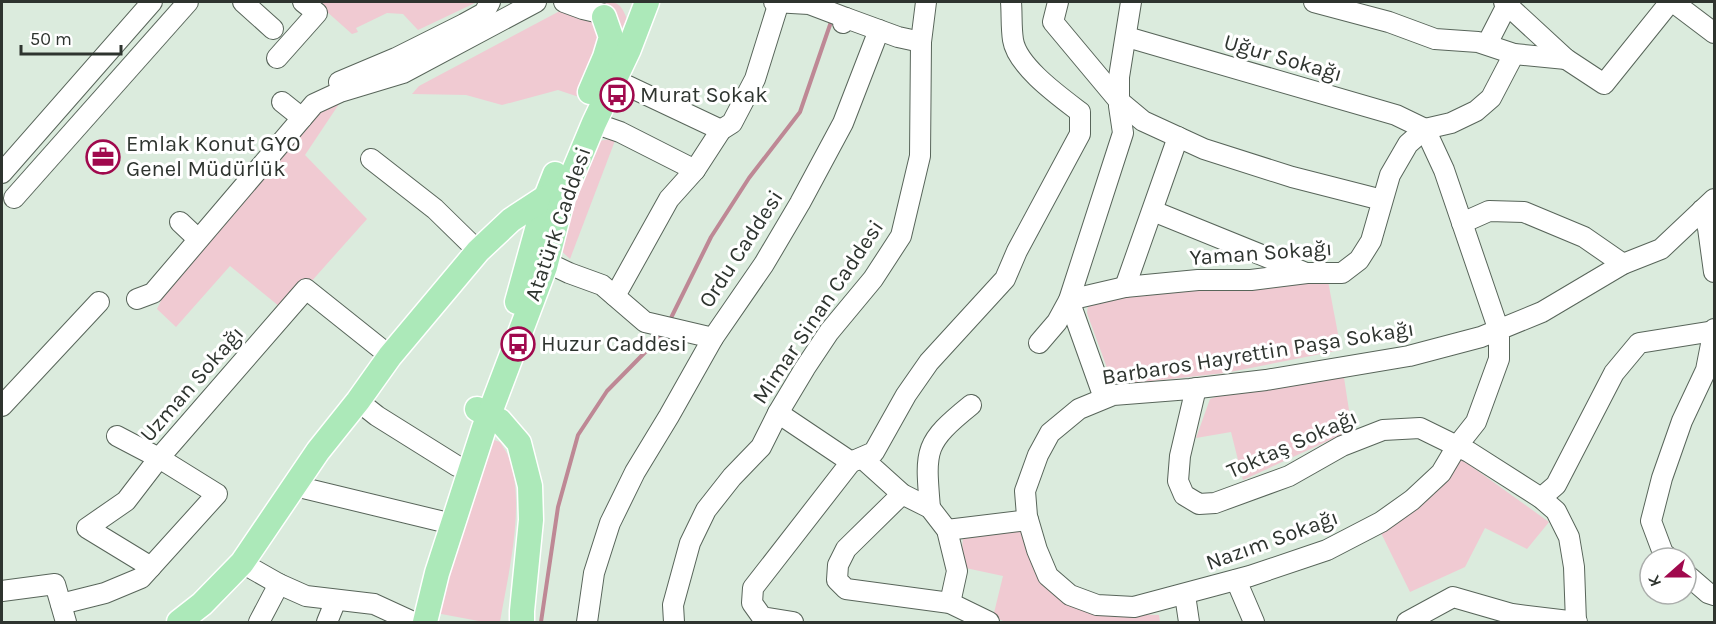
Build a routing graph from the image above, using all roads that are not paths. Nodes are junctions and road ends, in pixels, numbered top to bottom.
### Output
1 (152, 2) edge
2 (188, 2) edge
3 (243, 2) edge
4 (303, 2) edge
5 (490, 2) edge
6 (536, 2) edge
7 (564, 2) edge
8 (777, 2) edge
9 (926, 2) edge
10 (1011, 2) edge
11 (1058, 2) edge
12 (1131, 2) edge
13 (1314, 2) edge
14 (1671, 2) edge
15 (1505, 3) edge
16 (645, 6) edge
17 (600, 10) edge
18 (273, 29) dead end
19 (879, 30) junction
20 (1714, 33) edge
21 (1126, 37) junction
22 (921, 42) junction
23 (1487, 44) junction
24 (1514, 54) junction
25 (277, 58) dead end
26 (1566, 59) junction
27 (614, 79) junction
28 (1119, 101) junction
29 (293, 111) junction
30 (594, 123) junction
31 (1425, 129) junction
32 (721, 130) junction
33 (1178, 137) junction
34 (371, 159) dead end
35 (695, 170) junction
36 (2, 172) edge
37 (554, 197) junction
38 (14, 198) dead end
39 (1382, 201) junction
40 (1708, 205) edge
41 (1153, 211) junction
42 (1462, 223) junction
43 (190, 231) dead end
44 (478, 251) junction
45 (546, 262) junction
46 (1623, 264) junction
47 (1714, 272) edge
48 (1307, 273) junction
49 (1125, 286) junction
50 (615, 296) junction
51 (1069, 300) junction
52 (99, 302) dead end
53 (1714, 330) edge
54 (1499, 331) junction
55 (713, 338) junction
56 (1039, 343) dead end
57 (390, 356) junction
58 (1196, 388) junction
59 (1104, 398) junction
60 (358, 401) junction
61 (971, 405) dead end
62 (2, 406) edge
63 (483, 412) junction
64 (778, 413) junction
65 (117, 436) dead end
66 (1457, 446) junction
67 (159, 458) junction
68 (851, 462) junction
69 (458, 466) junction
70 (295, 486) junction
71 (902, 494) junction
72 (1541, 498) junction
73 (930, 508) junction
74 (1028, 520) junction
75 (440, 521) junction
76 (947, 530) junction
77 (1660, 546) edge
78 (242, 563) junction
79 (151, 567) junction
80 (1236, 580) junction
81 (279, 584) junction
82 (1698, 584) edge
83 (2, 591) edge
84 (1185, 595) junction
85 (1714, 595) edge
86 (336, 600) junction
87 (950, 603) junction
88 (195, 613) edge
89 (64, 614) edge
90 (1511, 618) edge
91 (784, 621) edge
92 (179, 622) edge
93 (259, 622) edge
94 (327, 622) edge
95 (416, 622) edge
96 (522, 622) edge
97 (587, 622) edge
98 (674, 622) edge
99 (989, 622) edge
100 (1189, 622) edge
101 (1254, 622) edge
102 (1407, 622) edge
103 (1576, 622) edge

1 - 36 street
2 - 38 street
3 - 18 street
4 - 25 street
5 - 29 street
6 - 29 street
7 - 17 street
8 - 19 street
8 - 32 street
9 - 22 street, Mimar Sinan Caddesi
10 - 68 street
11 - 28 street
12 - 21 street
13 - 23 street
14 - 20 street
14 - 26 street
15 - 23 street
15 - 26 street
16 - 17 main road
16 - 27 main road, Atatürk Caddesi
17 - 37 main road, Atatürk Caddesi
19 - 22 street
19 - 55 street, Ordu Caddesi
21 - 28 street
21 - 31 street, Uğur Sokağı
22 - 64 street, Mimar Sinan Caddesi
23 - 24 street
24 - 26 street
24 - 31 street
27 - 30 main road, Atatürk Caddesi
27 - 32 street
28 - 33 street
28 - 51 street
29 - 43 street
30 - 35 street
30 - 37 main road, Atatürk Caddesi
31 - 39 street, Yaman Sokağı
31 - 42 street, Nazım Sokağı
32 - 35 street
33 - 39 street
33 - 41 street
34 - 44 street
35 - 50 street
37 - 44 main road
37 - 45 main road, Atatürk Caddesi
37 - 63 main road, Atatürk Caddesi
39 - 48 street, Yaman Sokağı
40 - 46 street, Barbaros Hayrettin Paşa Sokağı
40 - 47 street
41 - 48 street
41 - 49 street
42 - 46 street
42 - 54 street, Nazım Sokağı
44 - 57 main road
45 - 50 street
45 - 63 main road, Atatürk Caddesi
46 - 54 street, Barbaros Hayrettin Paşa Sokağı
48 - 49 street, Yaman Sokağı
49 - 51 street, Yaman Sokağı
50 - 55 street
51 - 56 street
51 - 59 street
52 - 62 street
53 - 72 street
53 - 77 street
54 - 58 street, Barbaros Hayrettin Paşa Sokağı
54 - 66 street, Nazım Sokağı
55 - 97 street, Ordu Caddesi
57 - 60 main road
57 - 67 street, Uzman Sokağı
58 - 59 street, Barbaros Hayrettin Paşa Sokağı
58 - 66 street, Toktaş Sokağı
59 - 74 street, Barbaros Hayrettin Paşa Sokağı
60 - 69 street
60 - 70 main road
61 - 73 street
63 - 69 main road, Atatürk Caddesi
63 - 95 main road, Atatürk Caddesi
63 - 96 main road
64 - 68 street
64 - 98 street, Mimar Sinan Caddesi
65 - 67 street
66 - 72 street, Toktaş Sokağı
66 - 80 street, Nazım Sokağı
67 - 79 street
67 - 79 street, Uzman Sokağı
68 - 71 street
68 - 91 street
69 - 75 main road, Atatürk Caddesi
70 - 75 street
70 - 78 main road
71 - 73 street
71 - 87 street
72 - 103 street, Toktaş Sokağı
73 - 76 street
74 - 76 street
74 - 84 street, Nazım Sokağı
75 - 95 main road, Atatürk Caddesi
76 - 87 street
78 - 81 street
78 - 88 main road
79 - 89 street
80 - 84 street, Nazım Sokağı
80 - 101 street
81 - 86 street
81 - 93 street
82 - 85 street
83 - 89 street
84 - 100 street
86 - 94 street
86 - 95 street
87 - 99 street
88 - 92 main road
90 - 102 street
90 - 103 street

